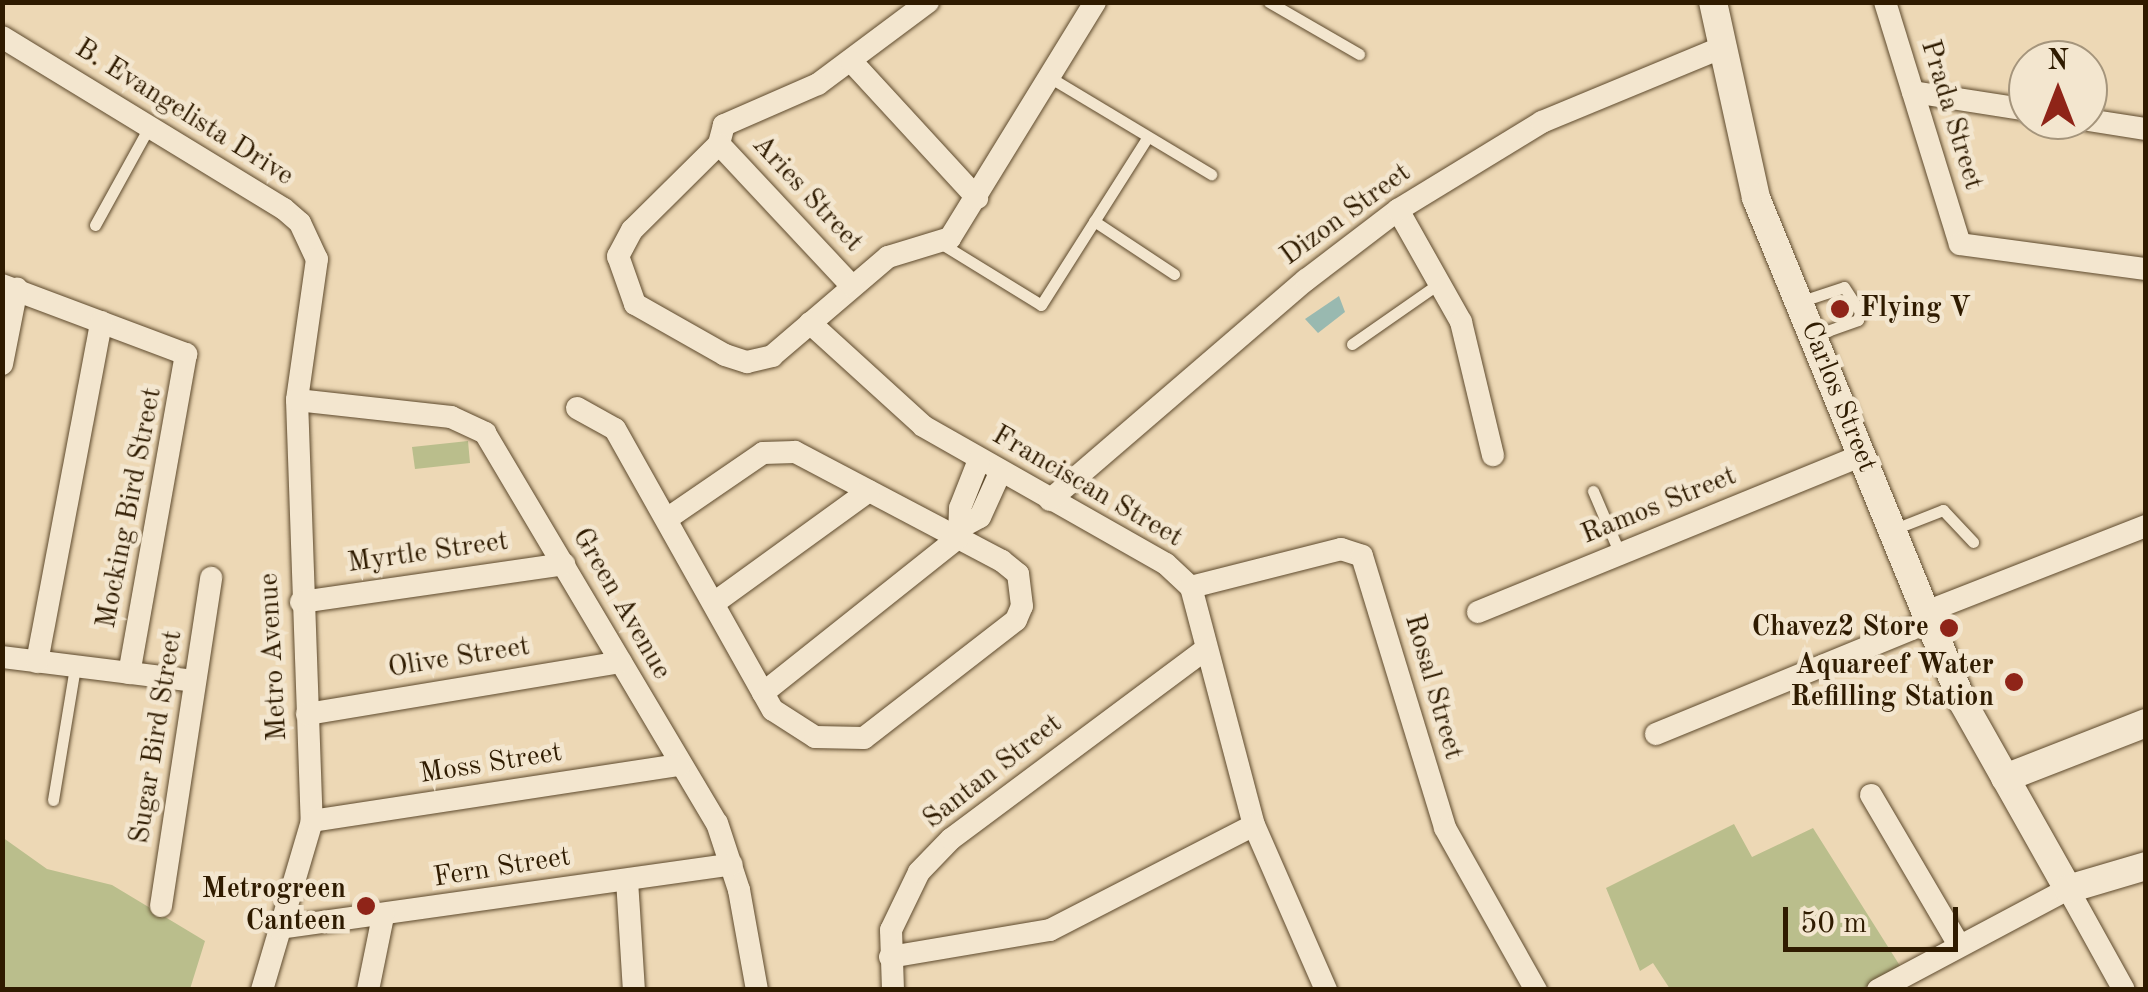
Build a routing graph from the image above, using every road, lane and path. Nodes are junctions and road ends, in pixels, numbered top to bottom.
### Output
1 (928, 2) edge
2 (1095, 2) edge
3 (1269, 2) edge
4 (1713, 2) edge
5 (1886, 2) edge
6 (2, 37) edge
7 (1723, 46) junction
8 (1359, 54) dead end
9 (852, 62) junction
10 (1051, 78) junction
11 (1913, 92) junction
12 (2008, 107) edge
13 (2108, 123) edge
14 (149, 127) junction
15 (2146, 129) edge
16 (1147, 138) junction
17 (719, 144) junction
18 (1210, 174) dead end
19 (977, 198) junction
20 (1398, 210) junction
21 (1094, 221) junction
22 (95, 226) dead end
23 (942, 244) junction
24 (2146, 270) edge
25 (1174, 274) dead end
26 (1438, 284) junction
27 (10, 286) edge
28 (852, 286) junction
29 (1799, 302) junction
30 (311, 316) joint
31 (101, 322) junction
32 (810, 323) junction
33 (1814, 336) junction
34 (1352, 344) dead end
35 (2, 364) edge
36 (297, 400) junction
37 (578, 408) dead end
38 (1493, 455) dead end
39 (1862, 455) junction
40 (979, 460) junction
41 (1000, 473) junction
42 (869, 491) junction
43 (1593, 491) dead end
44 (1050, 500) junction
45 (668, 518) junction
46 (2146, 526) edge
47 (1892, 530) junction
48 (961, 532) junction
49 (1973, 542) dead end
50 (1620, 554) junction
51 (564, 564) junction
52 (212, 578) dead end
53 (1190, 587) junction
54 (300, 602) junction
55 (714, 603) junction
56 (1478, 612) dead end
57 (1927, 617) junction
58 (1206, 649) junction
59 (2, 658) edge
60 (37, 662) junction
61 (621, 662) junction
62 (74, 667) junction
63 (130, 674) junction
64 (195, 681) junction
65 (763, 693) junction
66 (306, 714) junction
67 (2146, 722) edge
68 (1656, 734) dead end
69 (680, 765) junction
70 (2005, 778) junction
71 (1872, 795) dead end
72 (53, 800) dead end
73 (312, 821) junction
74 (1254, 825) junction
75 (732, 864) junction
76 (2146, 866) edge
77 (627, 880) junction
78 (2068, 889) junction
79 (162, 906) dead end
80 (382, 916) junction
81 (279, 928) junction
82 (1959, 946) junction
83 (890, 958) junction
84 (1322, 988) edge
85 (628, 989) edge
86 (262, 990) edge
87 (368, 990) edge
88 (757, 990) edge
89 (894, 990) edge
90 (1536, 990) edge
91 (1878, 990) edge
92 (2124, 990) edge

1 - 9 street
2 - 10 street
3 - 8 lane
4 - 7 street, Carlos Street
5 - 11 street, Prada Street
6 - 14 street, B. Evangelista Drive
7 - 20 street, Dizon Street
7 - 29 street, Carlos Street
9 - 17 street
9 - 19 street
10 - 16 lane
10 - 19 street
11 - 12 street
11 - 24 street, Prada Street
13 - 15 street
14 - 22 lane
14 - 30 street, B. Evangelista Drive
16 - 18 lane
16 - 21 lane
17 - 28 street, Aries Street
17 - 32 street
19 - 23 street
20 - 26 street
20 - 44 street, Dizon Street
21 - 23 lane
21 - 25 lane
23 - 28 street
26 - 34 lane
26 - 38 street
27 - 31 street
27 - 35 street
28 - 32 street
29 - 33 street, Carlos Street
29 - 33 lane
30 - 36 street, Metro Avenue
31 - 60 street
31 - 63 street, Mocking Bird Street
32 - 40 street, Franciscan Street
33 - 39 street, Carlos Street
36 - 51 street, Green Avenue
36 - 54 street, Metro Avenue
37 - 45 street
39 - 47 street, Carlos Street
39 - 50 street, Ramos Street
40 - 41 street, Franciscan Street
40 - 48 street
41 - 44 street, Franciscan Street
41 - 48 street
42 - 45 street
42 - 48 street
42 - 55 street
43 - 50 lane
44 - 53 street, Franciscan Street
45 - 55 street
46 - 57 street
47 - 49 lane
47 - 57 street, Carlos Street
48 - 65 street
48 - 65 street
50 - 56 street, Ramos Street
51 - 54 street, Myrtle Street
51 - 61 street, Green Avenue
52 - 64 street, Sugar Bird Street
53 - 58 street, Franciscan Street
53 - 90 street, Rosal Street
54 - 66 street, Metro Avenue
55 - 65 street
57 - 68 street
57 - 70 street, Carlos Street
58 - 74 street, Franciscan Street
58 - 83 street, Santan Street
59 - 60 street
60 - 62 street
61 - 66 street, Olive Street
61 - 69 street, Green Avenue
62 - 63 street
62 - 72 lane
63 - 64 street
64 - 79 street, Sugar Bird Street
66 - 73 street, Metro Avenue
67 - 70 street
69 - 73 street, Moss Street
69 - 75 street, Green Avenue
70 - 78 street, Carlos Street
71 - 82 street
73 - 81 street, Metro Avenue
74 - 83 street
74 - 84 street, Franciscan Street
75 - 77 street, Fern Street
75 - 88 street, Green Avenue
76 - 78 street
77 - 80 street, Fern Street
77 - 85 street
78 - 82 street
78 - 92 street
80 - 81 street, Fern Street
80 - 87 street
81 - 86 street, Metro Avenue
82 - 91 street
83 - 89 street, Santan Street

